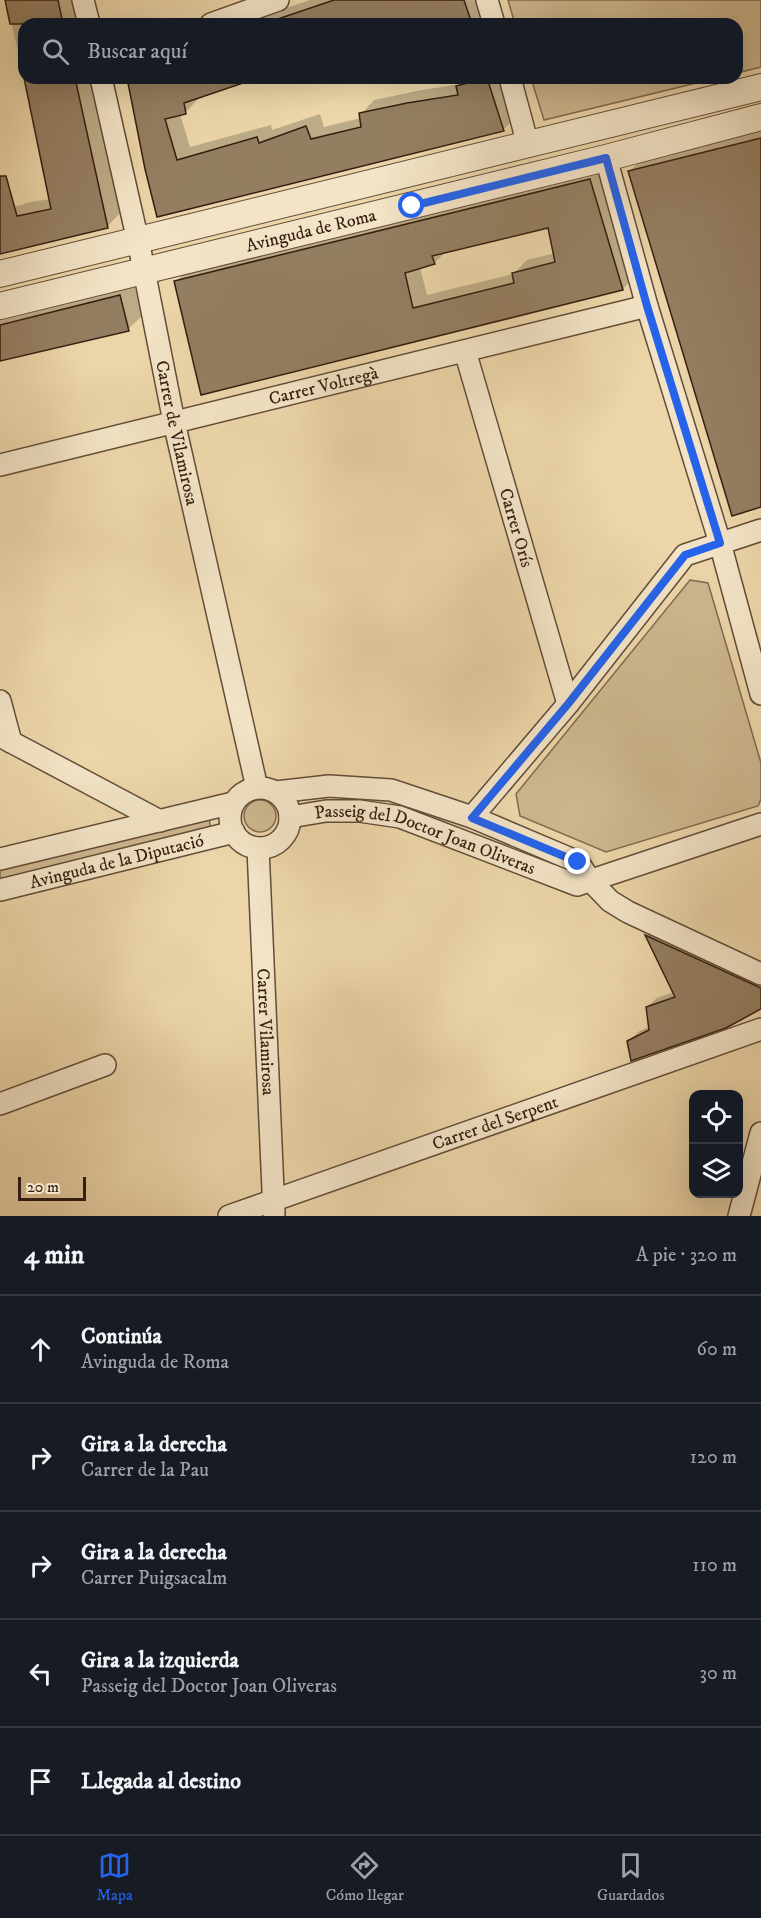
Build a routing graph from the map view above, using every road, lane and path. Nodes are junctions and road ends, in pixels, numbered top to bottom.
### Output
1 (83, 0) edge
2 (278, 0) edge
3 (487, 0) edge
4 (88, 18) edge
5 (228, 18) edge
6 (492, 18) edge
7 (102, 84) edge
8 (512, 84) edge
9 (761, 87) edge
10 (761, 117) edge
11 (528, 145) junction
12 (606, 158) junction
13 (137, 240) junction
14 (144, 272) junction
15 (0, 274) edge
16 (0, 306) edge
17 (647, 306) junction
18 (465, 351) junction
19 (174, 422) junction
20 (0, 465) edge
21 (761, 530) edge
22 (720, 543) junction
23 (761, 694) edge
24 (0, 701) edge
25 (568, 704) junction
26 (5, 739) edge
27 (267, 790) junction
28 (233, 804) junction
29 (290, 817) junction
30 (472, 818) junction
31 (160, 821) junction
32 (761, 824) edge
33 (234, 832) junction
34 (258, 848) junction
35 (0, 859) edge
36 (590, 880) junction
37 (0, 890) edge
38 (761, 974) edge
39 (761, 1029) edge
40 (105, 1065) dead end
41 (0, 1104) edge
42 (761, 1133) edge
43 (274, 1209) edge
44 (229, 1216) edge
45 (739, 1216) edge

1 - 4 street
2 - 5 street
3 - 6 street
7 - 13 street, Carrer de Vilamirosa
8 - 11 street
9 - 11 street, Avinguda de Roma
10 - 12 street, Avinguda de Roma
11 - 13 street, Avinguda de Roma
12 - 14 street, Avinguda de Roma
12 - 17 street
13 - 14 street, Carrer de Vilamirosa
13 - 15 street, Avinguda de Roma
14 - 16 street, Avinguda de Roma
14 - 19 street, Carrer de Vilamirosa
17 - 18 street, Carrer Voltregà
17 - 22 street
18 - 19 street, Carrer Voltregà
18 - 25 street, Carrer Orís
19 - 20 street, Carrer Voltregà
19 - 27 street, Carrer de Vilamirosa
21 - 22 street
22 - 23 street
22 - 25 street
24 - 26 street
25 - 30 street
26 - 31 street
27 - 28 street
27 - 29 street
27 - 30 street, Passeig del Doctor Joan Oliveras
28 - 31 street, Avinguda de la Diputació
28 - 33 street
29 - 34 street
29 - 36 street, Passeig del Doctor Joan Oliveras
30 - 36 street, Passeig del Doctor Joan Oliveras
31 - 35 street, Avinguda de la Diputació
32 - 36 street
33 - 34 street
33 - 37 street, Avinguda de la Diputació
34 - 43 street, Carrer Vilamirosa
36 - 38 street, Passeig del Doctor Joan Oliveras
39 - 43 street, Carrer del Serpent
40 - 41 street
42 - 45 street
43 - 44 street, Carrer del Serpent

